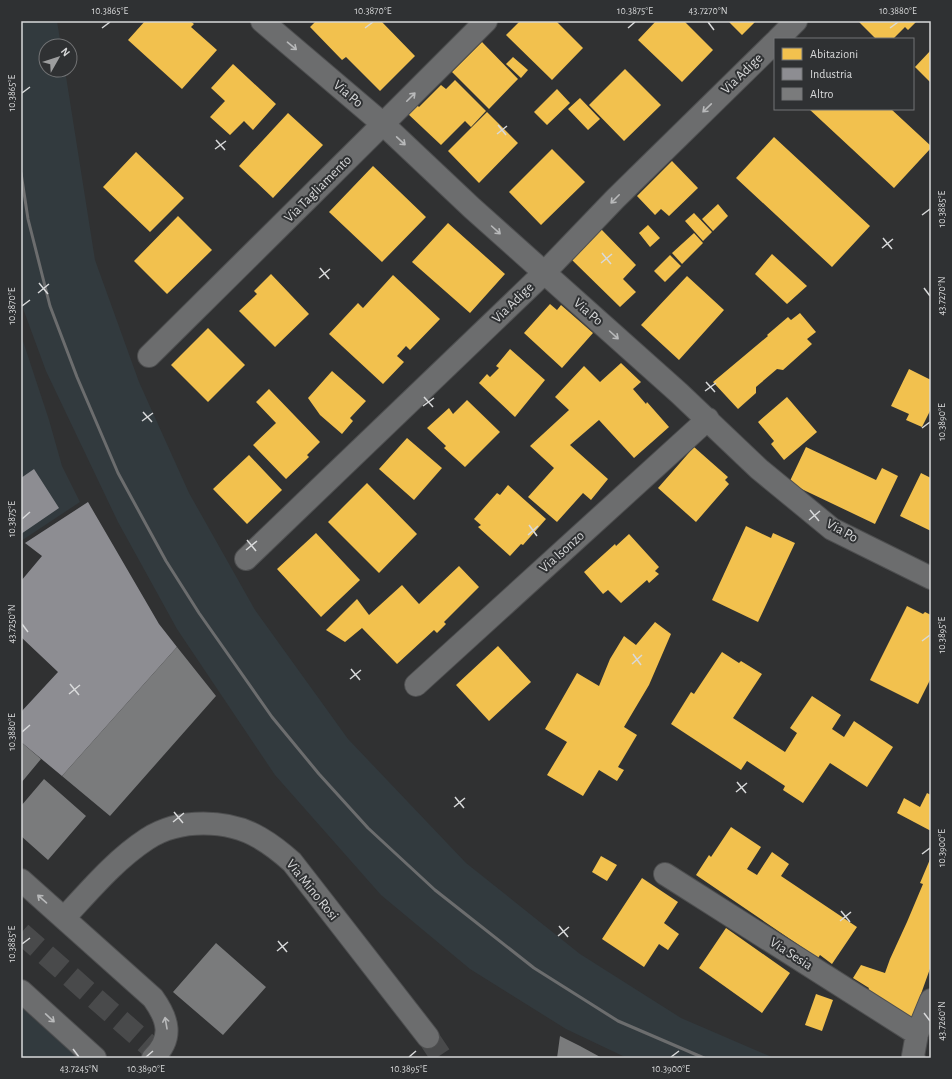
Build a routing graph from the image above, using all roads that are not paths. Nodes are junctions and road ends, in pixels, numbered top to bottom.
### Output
1 (262, 21) edge
2 (486, 21) edge
3 (796, 21) edge
4 (779, 38) edge
5 (774, 43) edge
6 (384, 124) junction
7 (544, 273) junction
8 (149, 356) dead end
9 (708, 419) junction
10 (246, 559) dead end
11 (931, 578) edge
12 (416, 685) dead end
13 (665, 874) dead end
14 (21, 880) edge
15 (64, 918) junction
16 (21, 991) edge
17 (931, 1000) edge
18 (917, 1034) junction
19 (428, 1037) tunnel mouth
20 (95, 1058) edge
21 (153, 1058) edge
22 (914, 1058) edge

1 -> 6 street, Via Po
6 -> 2 street, Via Tagliamento
3 - 4 street
5 -> 7 street, Via Adige
6 -> 7 street, Via Po
6 - 8 street, Via Tagliamento
7 -> 9 street, Via Po
7 - 10 street, Via Adige
9 - 11 street, Via Po
9 - 12 street, Via Isonzo
13 - 18 street, Via Sesia
15 -> 14 street
15 - 19 street, Via Mino Rosi
21 -> 15 street
16 -> 20 street
17 - 18 street
18 - 22 street

